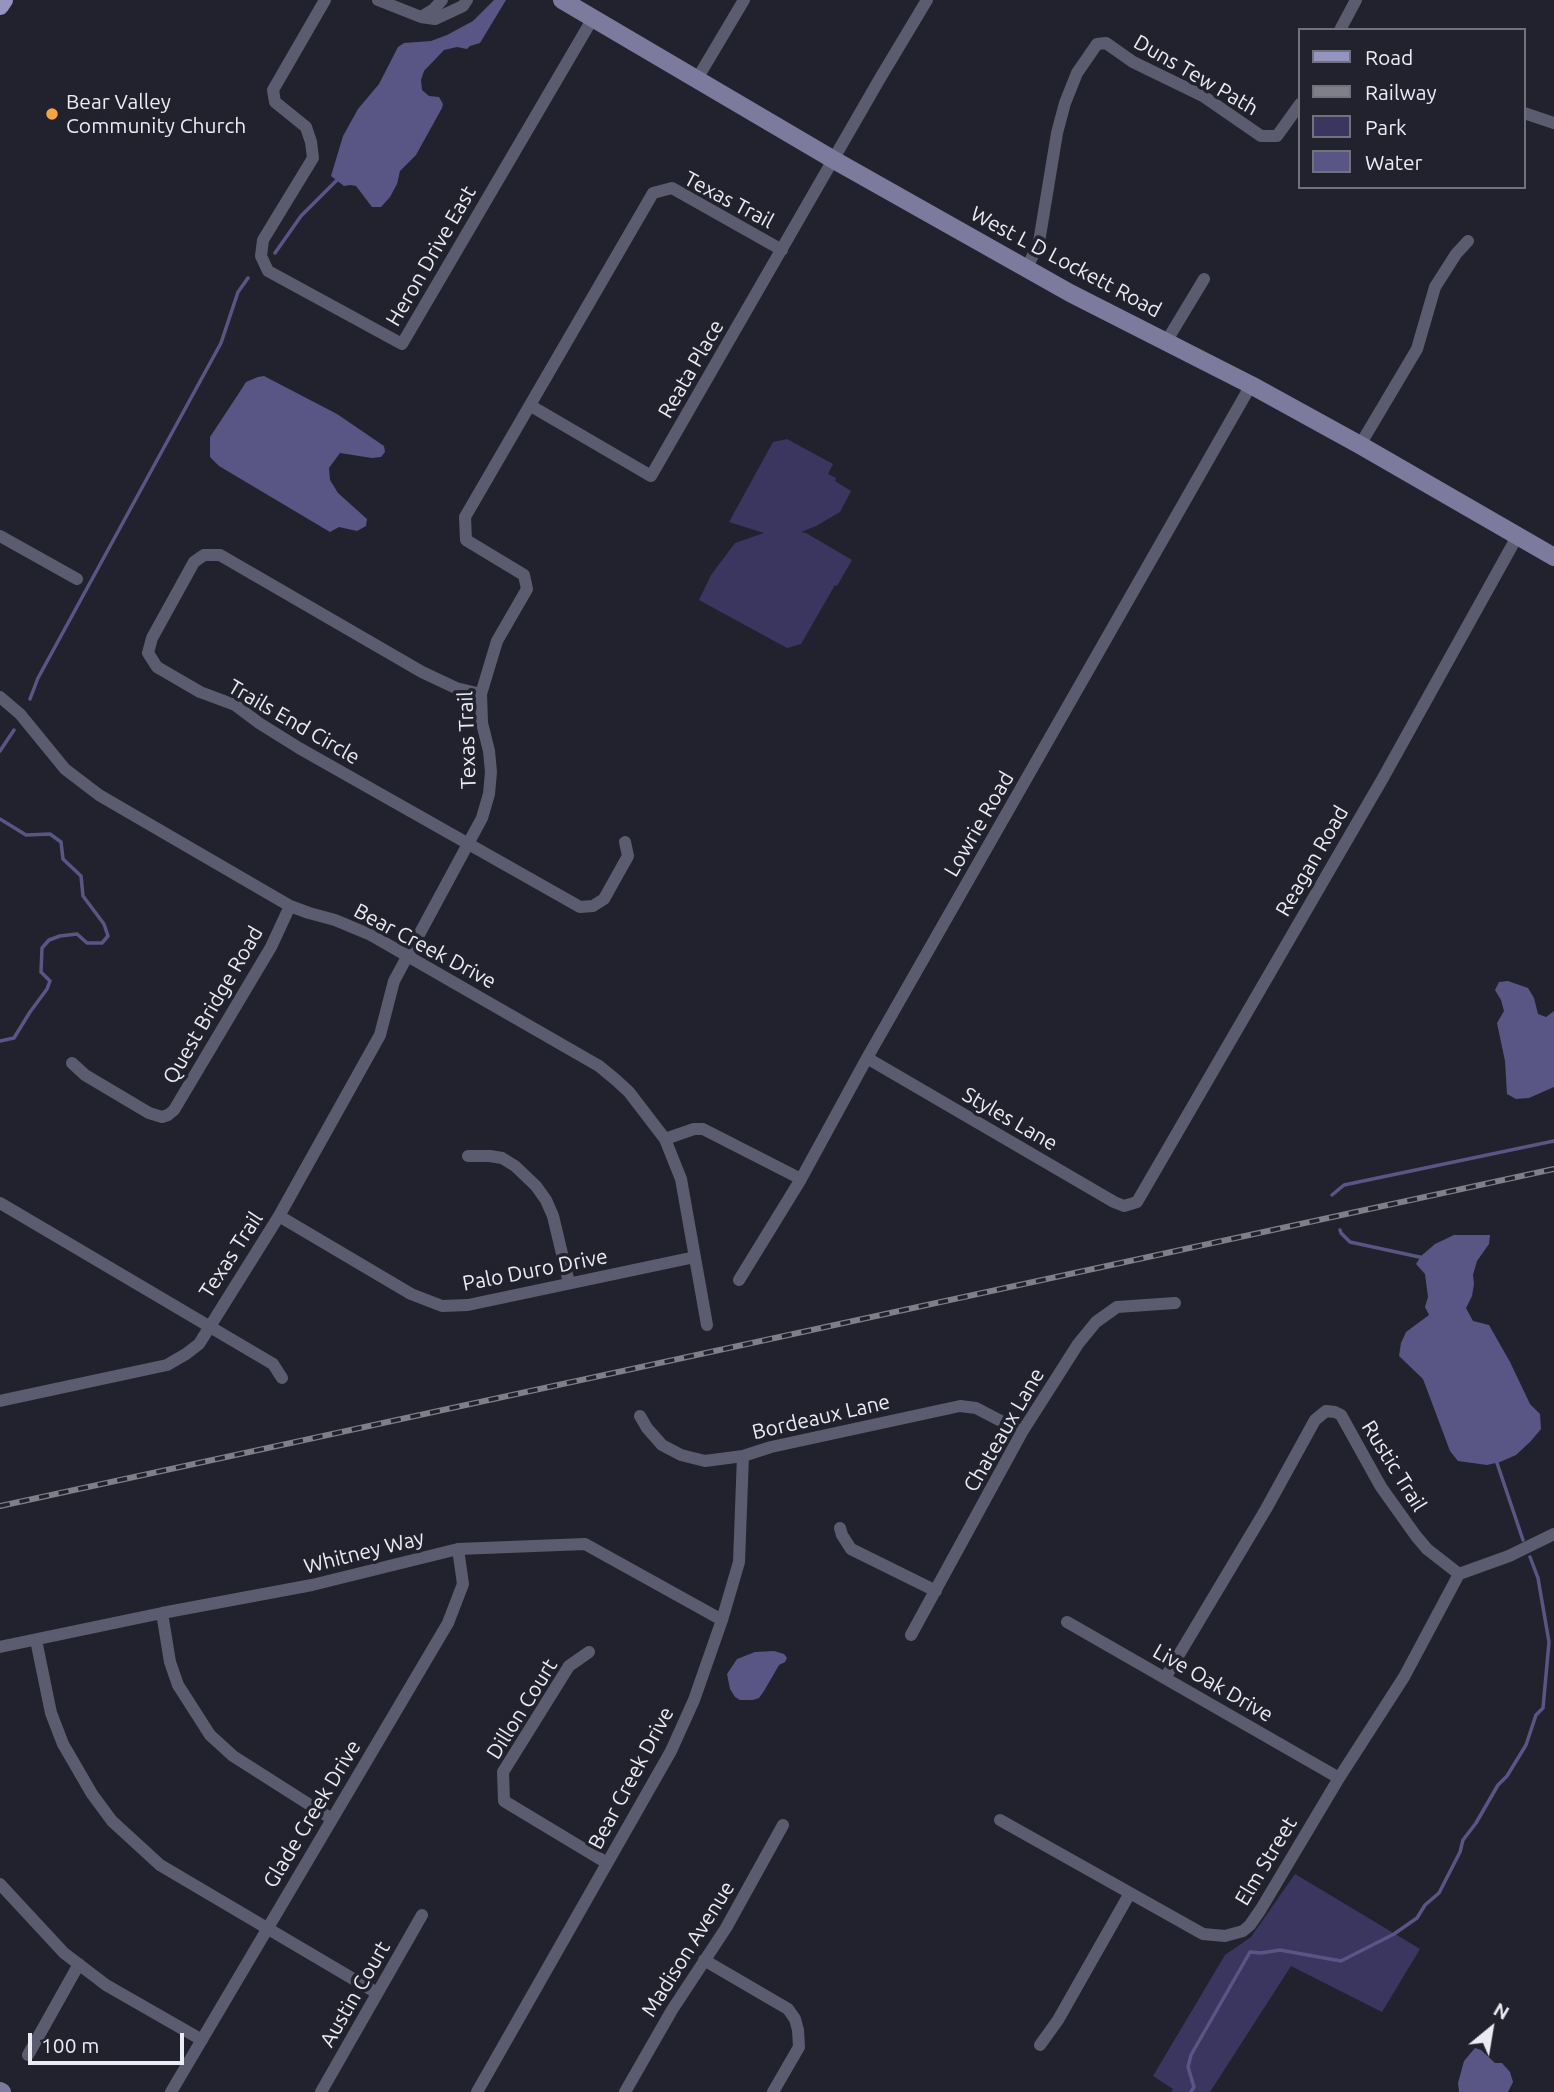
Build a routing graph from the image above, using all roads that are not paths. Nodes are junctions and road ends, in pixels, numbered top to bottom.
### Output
1 (4, 0) edge
2 (325, 0) edge
3 (378, 0) edge
4 (442, 0) edge
5 (467, 0) edge
6 (562, 0) edge
7 (744, 0) edge
8 (927, 0) edge
9 (1356, 0) edge
10 (0, 6) edge
11 (421, 17) junction
12 (593, 18) junction
13 (1341, 28) edge
14 (697, 79) junction
15 (1298, 107) edge
16 (1526, 114) edge
17 (1554, 123) edge
18 (834, 160) junction
19 (1468, 241) dead end
20 (782, 250) junction
21 (1027, 268) junction
22 (1204, 279) dead end
23 (1166, 342) junction
24 (1251, 385) junction
25 (531, 406) junction
26 (1360, 445) junction
27 (1518, 535) junction
28 (0, 536) edge
29 (1554, 557) edge
30 (77, 579) dead end
31 (481, 694) junction
32 (0, 697) edge
33 (625, 842) dead end
34 (469, 845) junction
35 (290, 906) junction
36 (408, 956) junction
37 (867, 1058) junction
38 (72, 1063) dead end
39 (665, 1139) junction
40 (468, 1156) dead end
41 (801, 1179) junction
42 (0, 1203) edge
43 (1134, 1203) joint
44 (279, 1216) junction
45 (695, 1257) junction
46 (739, 1280) dead end
47 (569, 1283) junction
48 (1175, 1303) dead end
49 (209, 1325) junction
50 (707, 1325) dead end
51 (282, 1378) dead end
52 (0, 1401) edge
53 (640, 1416) dead end
54 (1022, 1432) junction
55 (743, 1456) junction
56 (840, 1528) dead end
57 (1554, 1534) edge
58 (458, 1549) junction
59 (1460, 1574) junction
60 (936, 1591) junction
61 (162, 1613) junction
62 (722, 1620) junction
63 (1067, 1622) dead end
64 (911, 1635) dead end
65 (36, 1640) junction
66 (0, 1647) edge
67 (589, 1652) dead end
68 (1165, 1678) junction
69 (1339, 1778) junction
70 (332, 1819) junction
71 (1000, 1820) dead end
72 (783, 1825) dead end
73 (607, 1863) junction
74 (0, 1884) edge
75 (1130, 1893) junction
76 (422, 1915) dead end
77 (267, 1928) junction
78 (704, 1961) junction
79 (79, 1964) junction
80 (377, 1993) junction
81 (202, 2040) junction
82 (1040, 2045) dead end
83 (28, 2055) dead end
84 (171, 2092) edge
85 (321, 2092) edge
86 (477, 2092) edge
87 (625, 2092) edge
88 (773, 2092) edge

1 - 10 main road
2 - 12 street, Heron Drive East
3 - 11 street
4 - 11 street
5 - 11 street
6 - 12 main road, West L D Lockett Road
7 - 14 street
8 - 18 street, Reata Place
9 - 13 street
12 - 14 main road, West L D Lockett Road
14 - 18 main road, West L D Lockett Road
15 - 21 street, Duns Tew Path
16 - 17 street
18 - 20 street, Reata Place
18 - 21 main road, West L D Lockett Road
19 - 26 street
20 - 25 street, Texas Trail
20 - 25 street, Reata Place
21 - 23 main road, West L D Lockett Road
22 - 23 street
23 - 24 main road, West L D Lockett Road
24 - 26 main road, West L D Lockett Road
24 - 37 street, Lowrie Road
25 - 31 street, Texas Trail
26 - 27 main road, West L D Lockett Road
27 - 29 main road, West L D Lockett Road
27 - 43 street, Reagan Road
28 - 30 street
31 - 34 street, Texas Trail
31 - 34 street, Trails End Circle
32 - 35 street, Bear Creek Drive
33 - 34 street
34 - 36 street, Texas Trail
35 - 36 street, Bear Creek Drive
35 - 38 street, Quest Bridge Road
36 - 39 street, Bear Creek Drive
36 - 44 street, Texas Trail
37 - 41 street, Lowrie Road
37 - 43 street, Styles Lane
39 - 41 street
39 - 45 street, Bear Creek Drive
40 - 47 street
41 - 46 street, Lowrie Road
42 - 49 street
44 - 47 street, Palo Duro Drive
44 - 49 street, Texas Trail
45 - 47 street, Palo Duro Drive
45 - 50 street, Bear Creek Drive
48 - 54 street, Chateaux Lane
49 - 51 street
49 - 52 street, Texas Trail
53 - 55 street, Bordeaux Lane
54 - 55 street, Bordeaux Lane
54 - 60 street, Chateaux Lane
55 - 62 street, Bear Creek Drive
56 - 60 street
57 - 59 street
58 - 61 street, Whitney Way
58 - 62 street, Whitney Way
58 - 70 street, Glade Creek Drive
59 - 68 street, Rustic Trail
59 - 69 street, Elm Street
60 - 64 street, Chateaux Lane
61 - 65 street, Whitney Way
61 - 70 street
62 - 73 street, Bear Creek Drive
63 - 68 street, Live Oak Drive
65 - 66 street, Whitney Way
65 - 77 street
67 - 73 street, Dillon Court
68 - 69 street, Live Oak Drive
69 - 75 street, Elm Street
70 - 77 street, Glade Creek Drive
71 - 75 street, Elm Street
72 - 78 street, Madison Avenue
73 - 86 street, Bear Creek Drive
74 - 79 street
75 - 82 street
76 - 80 street, Austin Court
77 - 80 street
77 - 81 street, Glade Creek Drive
78 - 87 street, Madison Avenue
78 - 88 street
79 - 81 street
79 - 83 street
80 - 85 street, Austin Court
81 - 84 street, Glade Creek Drive

